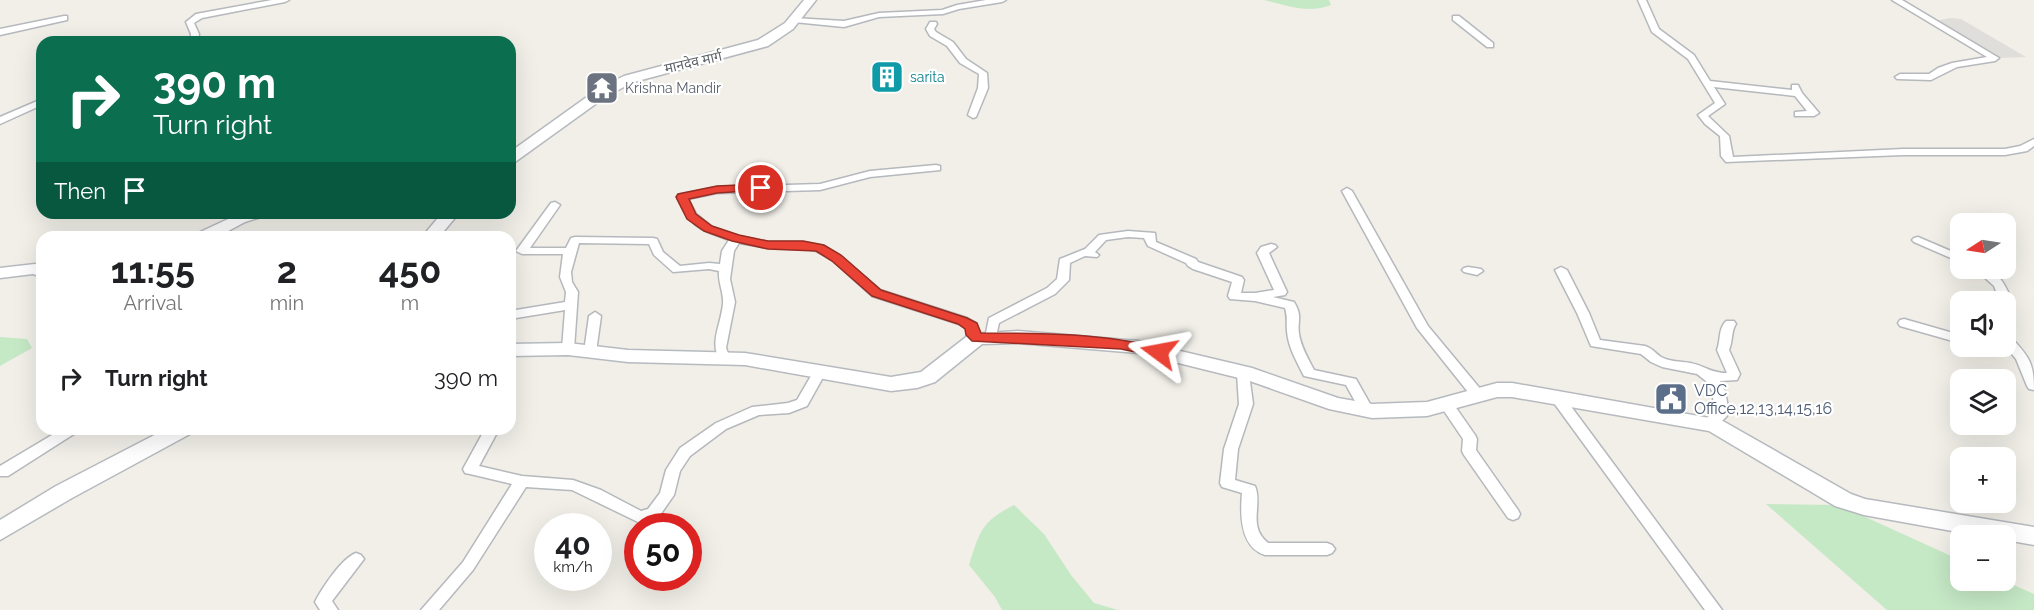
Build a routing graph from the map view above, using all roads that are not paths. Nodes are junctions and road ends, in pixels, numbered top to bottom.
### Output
1 (285, 0) edge
2 (810, 0) edge
3 (1002, 0) edge
4 (1642, 0) edge
5 (1896, 0) edge
6 (64, 18) dead end
7 (1456, 18) dead end
8 (794, 20) junction
9 (933, 24) dead end
10 (0, 32) edge
11 (195, 36) edge
12 (1490, 45) dead end
13 (1900, 77) dead end
14 (1707, 82) junction
15 (36, 107) edge
16 (1798, 114) dead end
17 (973, 115) dead end
18 (0, 121) edge
19 (2034, 142) edge
20 (516, 155) edge
21 (936, 168) dead end
22 (1347, 191) dead end
23 (555, 205) dead end
24 (239, 219) edge
25 (446, 219) edge
26 (216, 231) edge
27 (435, 231) edge
28 (736, 238) junction
29 (1918, 240) dead end
30 (1271, 247) dead end
31 (570, 251) junction
32 (1950, 254) edge
33 (725, 268) junction
34 (36, 269) edge
35 (1561, 270) dead end
36 (0, 273) edge
37 (1993, 279) edge
38 (2002, 291) edge
39 (1255, 297) junction
40 (572, 305) junction
41 (516, 314) edge
42 (595, 316) dead end
43 (1904, 323) dead end
44 (1730, 324) dead end
45 (1950, 336) edge
46 (984, 338) junction
47 (568, 349) junction
48 (516, 350) edge
49 (2016, 350) edge
50 (590, 352) junction
51 (724, 358) junction
52 (820, 372) junction
53 (1243, 374) junction
54 (1711, 377) junction
55 (2034, 386) edge
56 (1477, 394) junction
57 (1559, 400) junction
58 (1447, 405) junction
59 (1367, 411) junction
60 (1708, 423) junction
61 (62, 435) edge
62 (172, 435) edge
63 (489, 435) edge
64 (0, 471) edge
65 (522, 481) junction
66 (1513, 514) dead end
67 (0, 531) edge
68 (2034, 536) edge
69 (1327, 549) dead end
70 (356, 559) dead end
71 (330, 610) edge
72 (429, 610) edge
73 (1714, 610) edge

1 - 11 street
2 - 8 main road, मानदेव मार्ग
3 - 8 street
4 - 14 street
5 - 13 street
6 - 10 street
7 - 12 street
8 - 20 main road, मानदेव मार्ग
9 - 17 street
14 - 16 street
14 - 19 street
15 - 18 street
21 - 28 street
22 - 56 street
23 - 31 street
24 - 26 main road
25 - 27 main road
28 - 33 street
28 - 46 street
29 - 32 street
30 - 39 street
31 - 33 street
31 - 40 street
33 - 51 street
34 - 36 main road
35 - 54 street
37 - 38 street
39 - 46 street
39 - 59 street
40 - 41 street
40 - 47 street
42 - 50 street
43 - 45 street
44 - 54 street
46 - 52 main road
46 - 53 main road
47 - 48 main road
47 - 50 main road
49 - 55 street
50 - 51 main road
51 - 52 main road
52 - 65 street
53 - 59 main road
53 - 69 street
54 - 60 street
56 - 57 main road
56 - 58 main road
57 - 60 main road
57 - 73 street
58 - 59 main road
58 - 66 street
60 - 68 main road
61 - 64 street
62 - 67 main road
63 - 65 street
65 - 72 street
70 - 71 street

